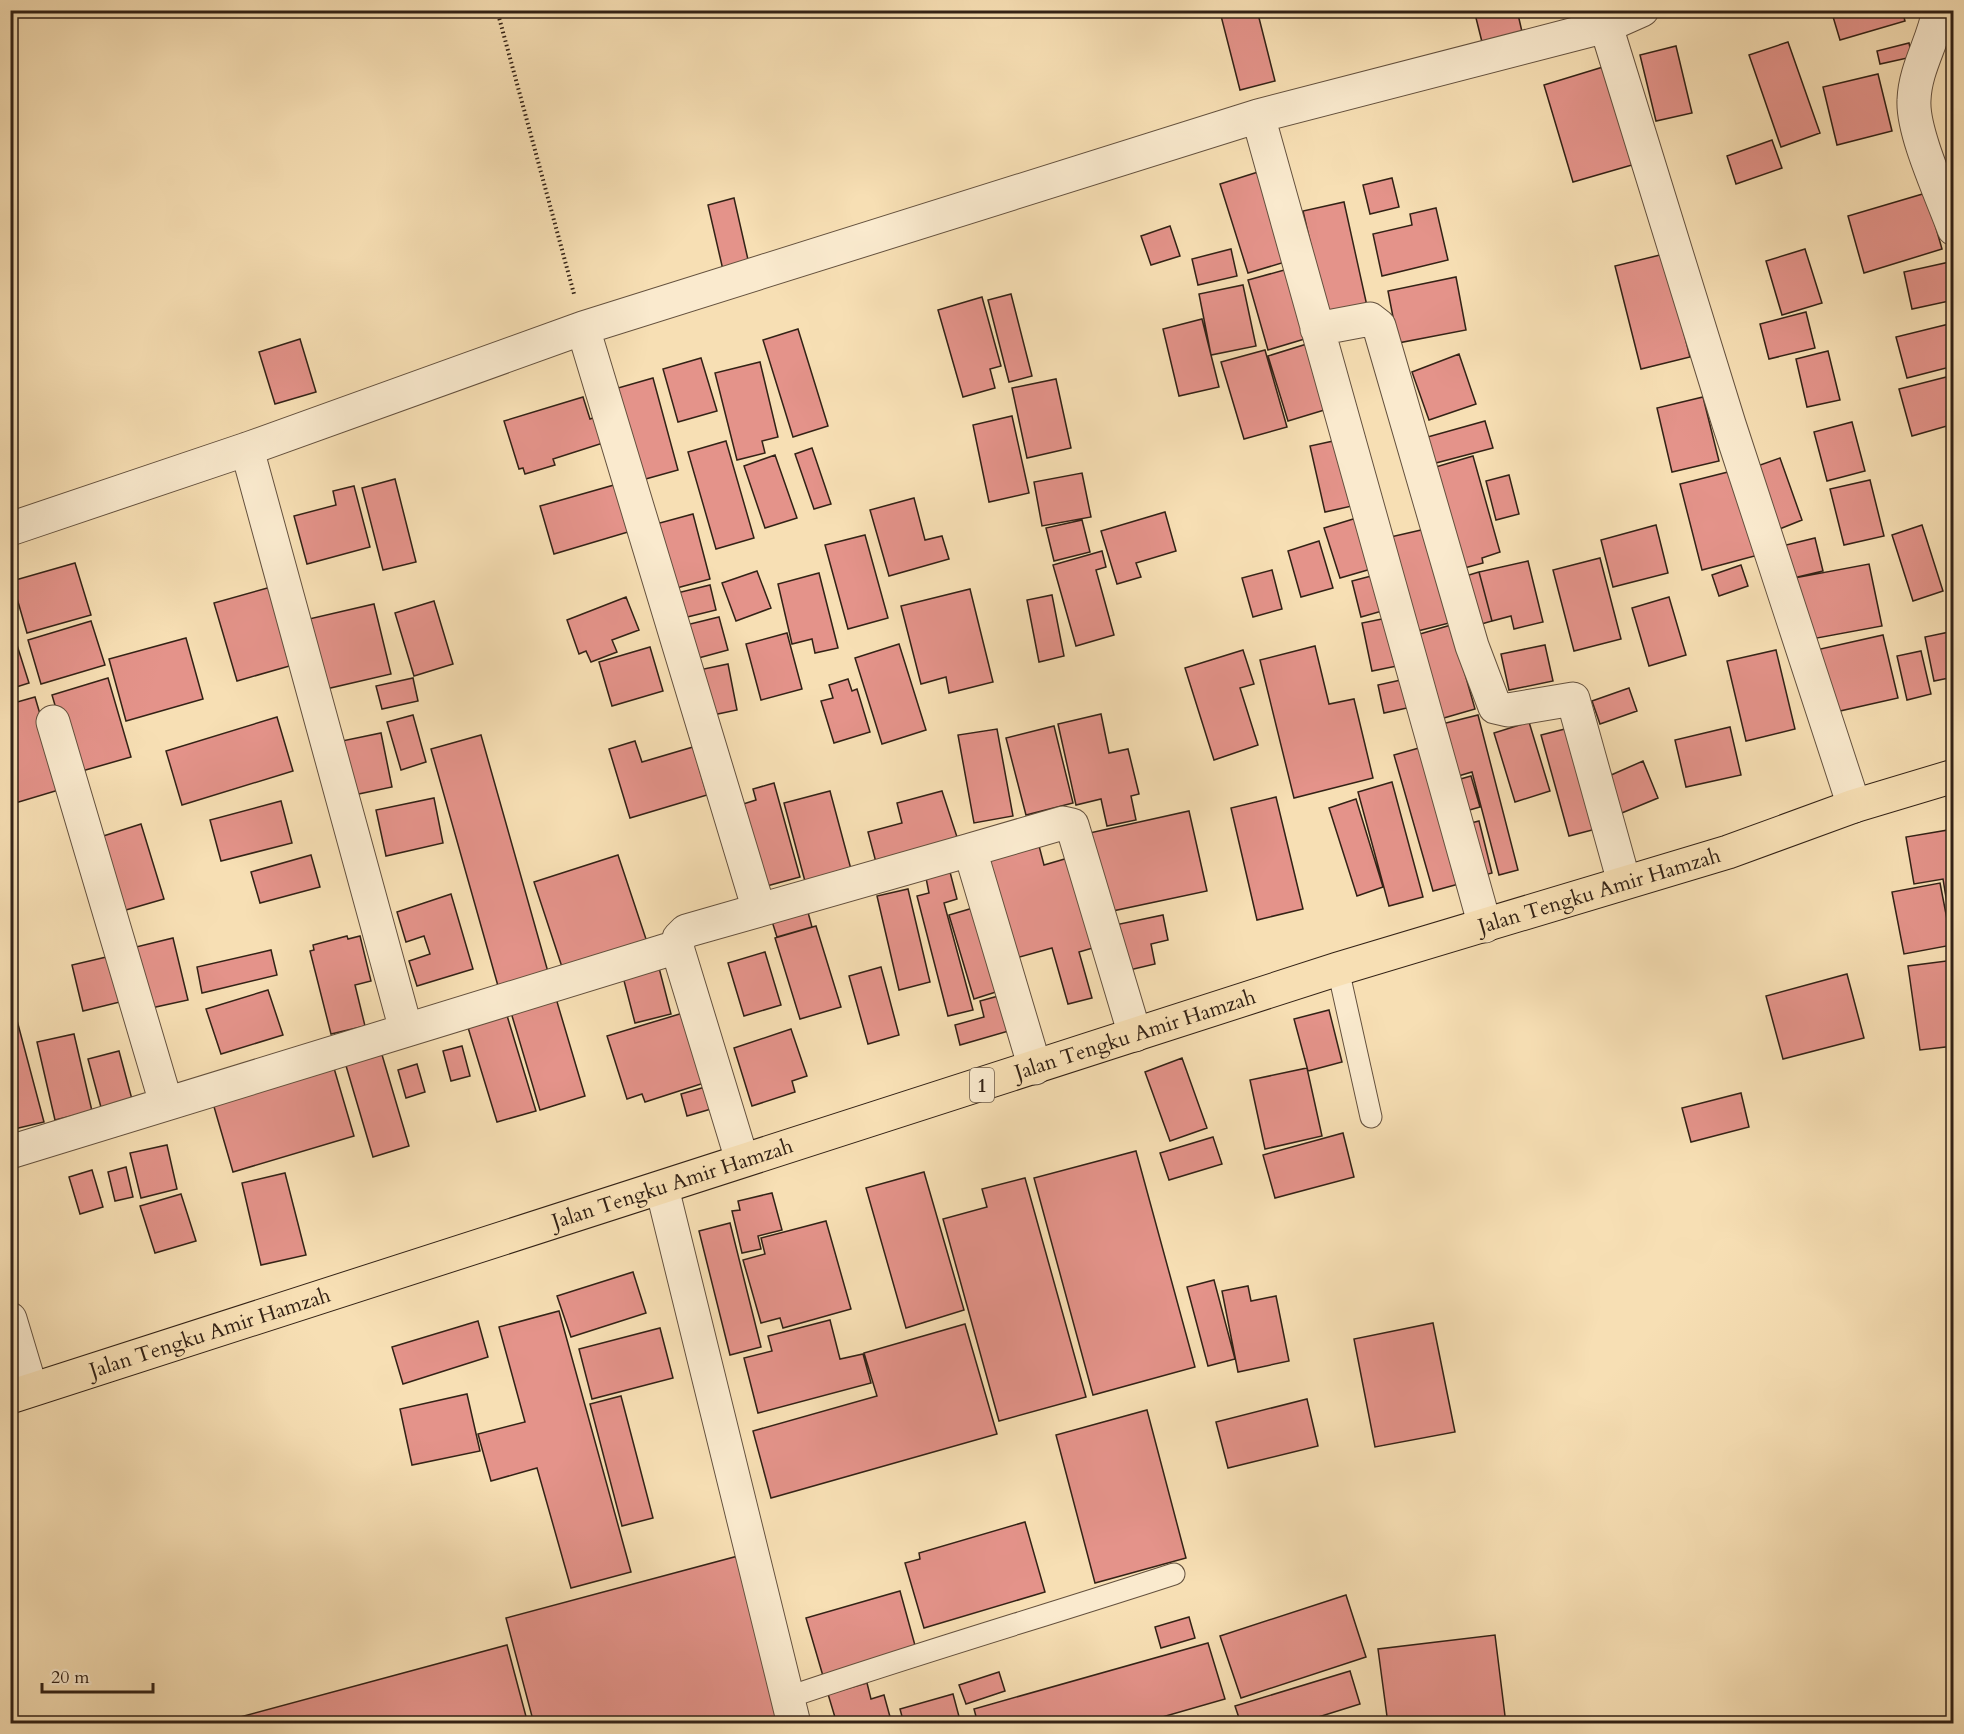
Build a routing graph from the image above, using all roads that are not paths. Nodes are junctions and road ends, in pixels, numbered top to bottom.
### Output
1 (1642, 10) edge
2 (1939, 10) edge
3 (1606, 26) junction
4 (1258, 116) junction
5 (1953, 229) edge
6 (583, 328) junction
7 (1317, 330) junction
8 (246, 449) junction
9 (10, 529) edge
10 (53, 722) dead end
11 (1953, 776) edge
12 (1854, 806) junction
13 (970, 850) junction
14 (1624, 882) junction
15 (759, 910) junction
16 (1485, 926) junction
17 (677, 947) junction
18 (1338, 969) junction
19 (406, 1030) junction
20 (1135, 1035) junction
21 (1035, 1068) junction
22 (166, 1103) junction
23 (1371, 1117) dead end
24 (10, 1152) edge
25 (742, 1160) junction
26 (662, 1188) junction
27 (10, 1319) edge
28 (21, 1393) edge
29 (1174, 1574) dead end
30 (790, 1711) edge

1 - 3 street
2 - 5 street
3 - 4 street
3 - 12 street
4 - 6 street
4 - 7 street
6 - 8 street
6 - 15 street
7 - 14 street
7 - 16 street
8 - 9 street
8 - 19 street
10 - 22 street
11 - 12 highway, Jalan Tengku Amir Hamzah / 1
12 - 14 highway, Jalan Tengku Amir Hamzah / 1
13 - 15 street
13 - 20 street
13 - 21 street
14 - 16 highway, Jalan Tengku Amir Hamzah / 1
15 - 17 street
16 - 18 highway, Jalan Tengku Amir Hamzah / 1
17 - 19 street
17 - 25 street
18 - 20 highway, Jalan Tengku Amir Hamzah / 1
18 - 23 lane
19 - 22 street
20 - 21 highway, Jalan Tengku Amir Hamzah / 1
21 - 25 highway, Jalan Tengku Amir Hamzah / 1
22 - 24 street
25 - 26 highway, Jalan Tengku Amir Hamzah / 1
26 - 28 highway, Jalan Tengku Amir Hamzah / 1
26 - 30 street
27 - 28 street
29 - 30 lane

